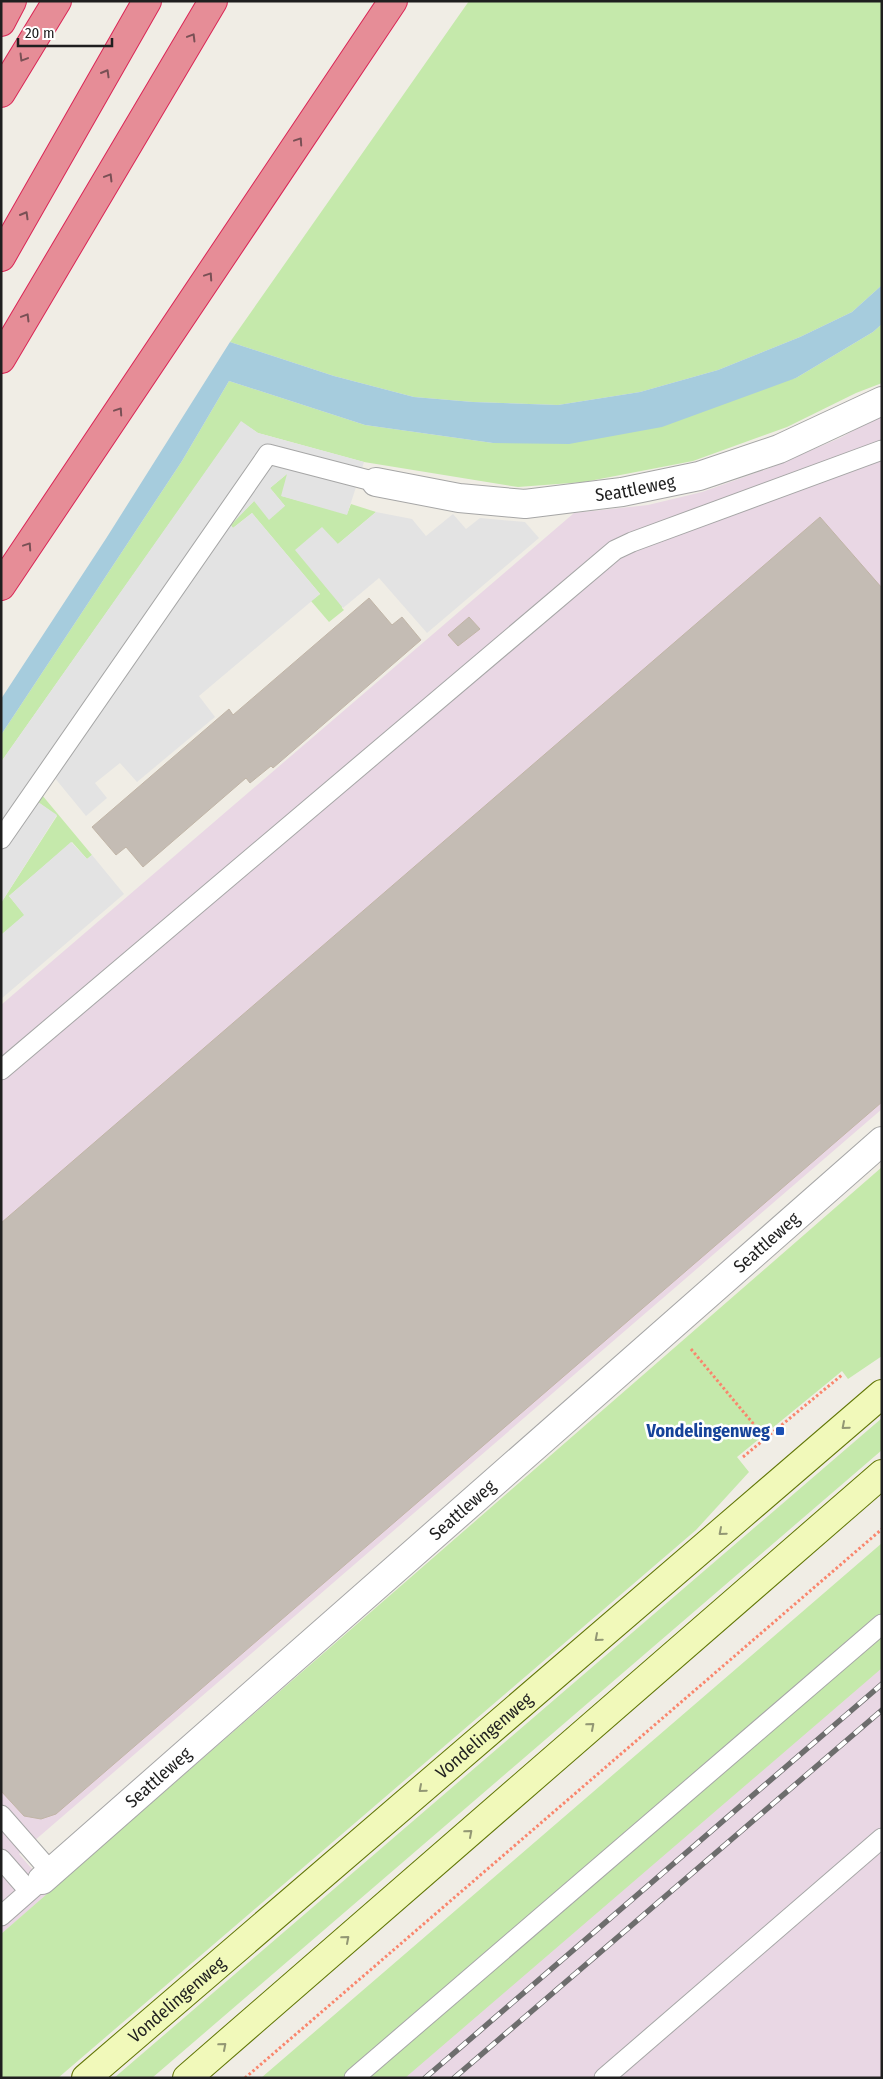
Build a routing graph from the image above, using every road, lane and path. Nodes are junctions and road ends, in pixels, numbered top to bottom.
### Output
1 (12, 1) edge
2 (57, 1) edge
3 (147, 1) edge
4 (213, 1) edge
5 (393, 1) edge
6 (1, 22) edge
7 (1, 92) edge
8 (1, 257) edge
9 (1, 359) edge
10 (882, 400) edge
11 (882, 450) edge
12 (376, 482) joint
13 (1, 586) edge
14 (1, 839) edge
15 (1, 1070) edge
16 (882, 1141) edge
17 (672, 1326) junction
18 (842, 1376) dead end
19 (882, 1394) edge
20 (766, 1438) junction
21 (743, 1458) dead end
22 (882, 1474) edge
23 (882, 1529) edge
24 (882, 1624) edge
25 (1, 1814) edge
26 (882, 1838) edge
27 (1, 1859) edge
28 (41, 1881) junction
29 (1, 1916) edge
30 (86, 2078) edge
31 (186, 2078) edge
32 (245, 2078) edge
33 (354, 2078) edge
34 (604, 2078) edge

1 - 6 highway
2 -> 7 highway
8 -> 3 highway
9 -> 4 highway
13 -> 5 highway
10 - 12 street, Seattleweg
11 - 15 lane
12 - 14 lane
16 - 17 street, Seattleweg
17 - 20 path
17 - 28 street, Seattleweg
18 - 20 path
19 -> 30 main road, Vondelingenweg
20 - 21 path
31 -> 22 main road
23 - 32 path
24 - 33 lane
25 - 28 lane
26 - 34 lane
27 - 28 lane
28 - 29 lane

